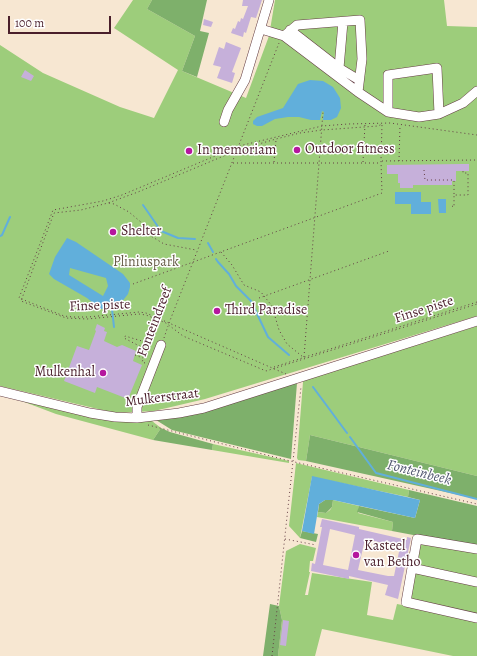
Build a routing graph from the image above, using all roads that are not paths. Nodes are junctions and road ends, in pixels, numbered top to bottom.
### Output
1 (269, 0) edge
2 (343, 22) junction
3 (261, 29) junction
4 (286, 34) junction
5 (339, 68) junction
6 (359, 80) junction
7 (477, 90) edge
8 (358, 92) junction
9 (388, 112) junction
10 (439, 114) junction
11 (224, 122) dead end
12 (477, 321) edge
13 (161, 346) road end
14 (0, 391) edge
15 (137, 418) junction
16 (477, 550) edge
17 (412, 568) junction
18 (477, 582) edge
19 (477, 618) edge

1 - 3 street
2 - 4 street
2 - 5 street
2 - 6 street
3 - 4 street
3 - 11 street
4 - 5 street
4 - 8 street
5 - 6 street
6 - 8 street
7 - 10 street
8 - 9 street
9 - 10 street
9 - 10 street
12 - 15 street, Mulkerstraat
13 - 15 street, Fonteindreef
14 - 15 street, Mulkerstraat
16 - 17 street
17 - 18 street
17 - 19 street

